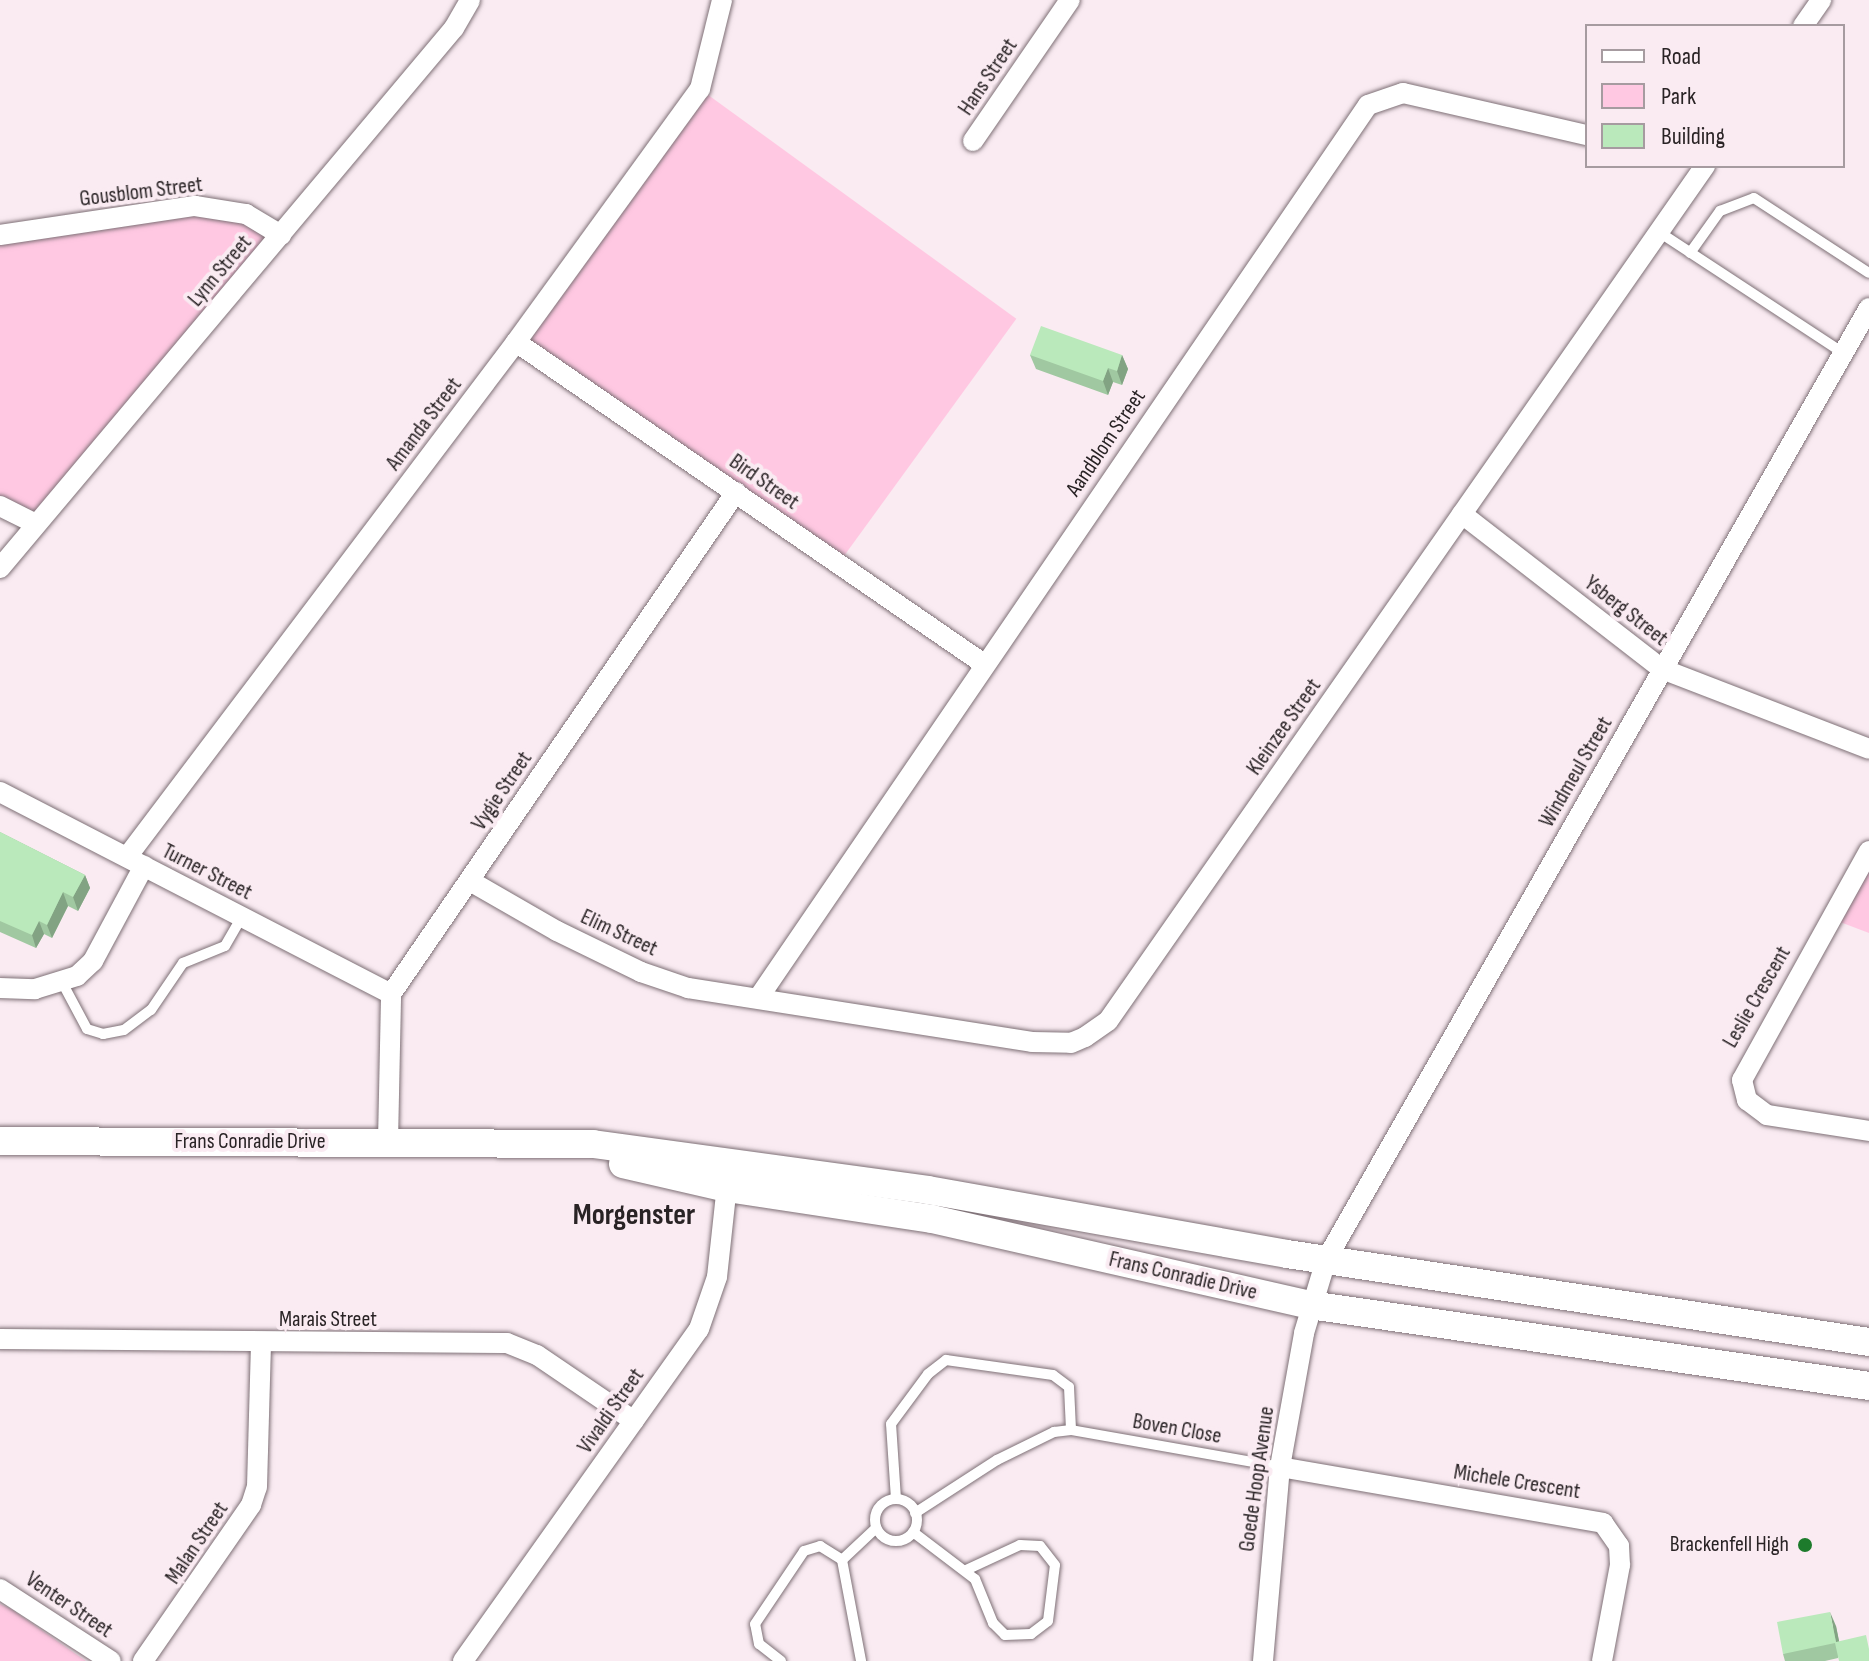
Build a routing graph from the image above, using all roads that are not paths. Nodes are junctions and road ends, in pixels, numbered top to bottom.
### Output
1 (470, 0) edge
2 (722, 0) edge
3 (1070, 0) edge
4 (1821, 0) edge
5 (1804, 24) edge
6 (1585, 135) edge
7 (973, 141) dead end
8 (1704, 168) edge
9 (1659, 232) junction
10 (0, 235) edge
11 (281, 235) junction
12 (1690, 253) junction
13 (1869, 273) edge
14 (1869, 308) edge
15 (516, 342) junction
16 (1843, 353) junction
17 (736, 492) junction
18 (0, 506) edge
19 (1462, 514) junction
20 (36, 524) junction
21 (0, 568) edge
22 (984, 664) junction
23 (1662, 669) junction
24 (1869, 749) edge
25 (0, 792) edge
26 (1869, 851) edge
27 (135, 862) junction
28 (470, 881) junction
29 (242, 917) junction
30 (63, 984) junction
31 (0, 988) edge
32 (391, 994) junction
33 (759, 997) junction
34 (1869, 1131) edge
35 (0, 1141) edge
36 (388, 1142) junction
37 (728, 1175) junction
38 (1326, 1260) junction
39 (1310, 1305) junction
40 (0, 1339) edge
41 (1869, 1342) edge
42 (261, 1344) junction
43 (1869, 1386) edge
44 (634, 1421) junction
45 (1071, 1430) junction
46 (1280, 1467) junction
47 (896, 1499) junction
48 (915, 1513) junction
49 (876, 1528) junction
50 (913, 1532) junction
51 (842, 1560) junction
52 (966, 1570) junction
53 (0, 1589) edge
54 (111, 1661) edge
55 (143, 1661) edge
56 (463, 1661) edge
57 (781, 1661) edge
58 (861, 1661) edge
59 (1263, 1661) edge
60 (1602, 1661) edge

1 - 11 street, Lynn Street
2 - 15 street, Amanda Street
3 - 7 street, Hans Street
4 - 5 street
6 - 22 street, Aandblom Street
8 - 9 street, Kleinzee Street
9 - 12 lane
9 - 19 street, Kleinzee Street
10 - 11 street, Gousblom Street
11 - 20 street, Lynn Street
12 - 13 lane
12 - 16 lane
14 - 16 street, Windmeul Street
15 - 17 street, Bird Street
15 - 27 street, Amanda Street
16 - 23 street, Windmeul Street
17 - 22 street, Bird Street
17 - 28 street, Vygie Street
18 - 20 street
19 - 23 street, Ysberg Street
19 - 33 street, Kleinzee Street
20 - 21 street, Lynn Street
22 - 33 street, Aandblom Street
23 - 24 street, Ysberg Street
23 - 38 street, Windmeul Street
25 - 27 street, Turner Street
26 - 34 street, Leslie Crescent
27 - 29 street, Turner Street
27 - 30 street, Amanda Street
28 - 32 street, Vygie Street
28 - 33 street, Elim Street
29 - 30 lane
29 - 32 street, Turner Street
30 - 31 street
32 - 36 street
35 - 36 street, Frans Conradie Drive
36 - 37 street, Frans Conradie Drive
37 - 38 street, Frans Conradie Drive
37 - 39 street, Frans Conradie Drive
37 - 44 street, Vivaldi Street
38 - 39 street, Windmeul Street
38 - 41 street, Frans Conradie Drive
39 - 43 street, Frans Conradie Drive
39 - 46 street, Goede Hoop Avenue
40 - 42 street, Marais Street
42 - 44 street, Marais Street
42 - 55 street, Malan Street
44 - 56 street, Vivaldi Street
45 - 46 lane, Boven Close
45 - 47 lane
45 - 48 lane
46 - 59 street, Goede Hoop Avenue
46 - 60 street, Michele Crescent
47 - 48 lane
47 - 49 lane
48 - 50 lane
49 - 50 lane
49 - 51 lane
50 - 52 lane
51 - 57 lane
51 - 58 lane
52 - 52 lane
53 - 54 street, Venter Street

